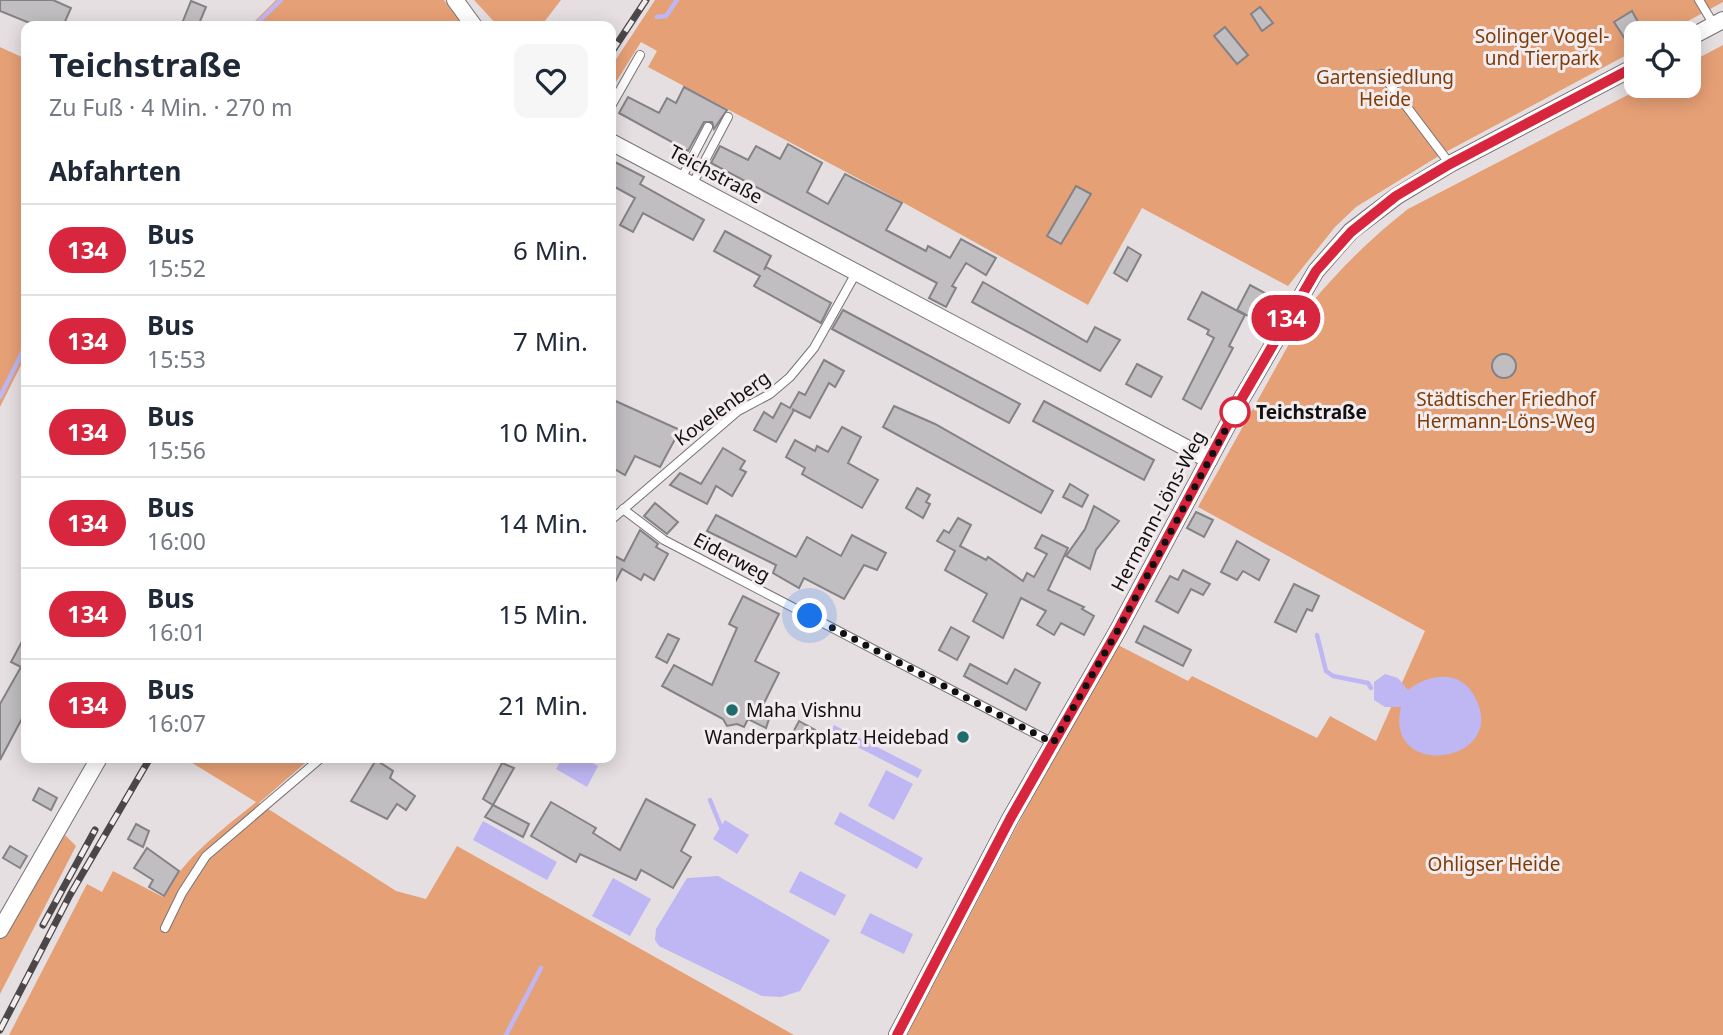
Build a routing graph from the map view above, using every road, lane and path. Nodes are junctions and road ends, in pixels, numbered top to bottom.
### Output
1 (455, 0) edge
2 (1699, 0) edge
3 (470, 21) edge
4 (1719, 22) edge
5 (1701, 32) edge
6 (640, 55) dead end
7 (1624, 72) edge
8 (1382, 74) dead end
9 (616, 97) edge
10 (728, 117) dead end
11 (708, 127) dead end
12 (616, 145) edge
13 (1450, 164) junction
14 (686, 182) junction
15 (856, 273) junction
16 (1209, 460) junction
17 (624, 509) junction
18 (616, 516) edge
19 (1053, 743) junction
20 (96, 763) edge
21 (315, 763) edge
22 (165, 928) dead end
23 (0, 930) edge
24 (897, 1035) edge

1 - 3 street
2 - 4 lane
4 - 5 street
6 - 9 lane
7 - 13 street, Hermann-Löns-Weg
8 - 13 lane
10 - 14 lane
11 - 14 lane
12 - 14 street, Teichstraße
13 - 16 street, Hermann-Löns-Weg
14 - 15 street, Teichstraße
15 - 16 street, Teichstraße
15 - 17 lane, Kovelenberg
16 - 19 street, Hermann-Löns-Weg
17 - 18 lane, Kovelenberg
17 - 19 lane, Eiderweg
19 - 24 street, Hermann-Löns-Weg
20 - 23 street
21 - 22 lane

